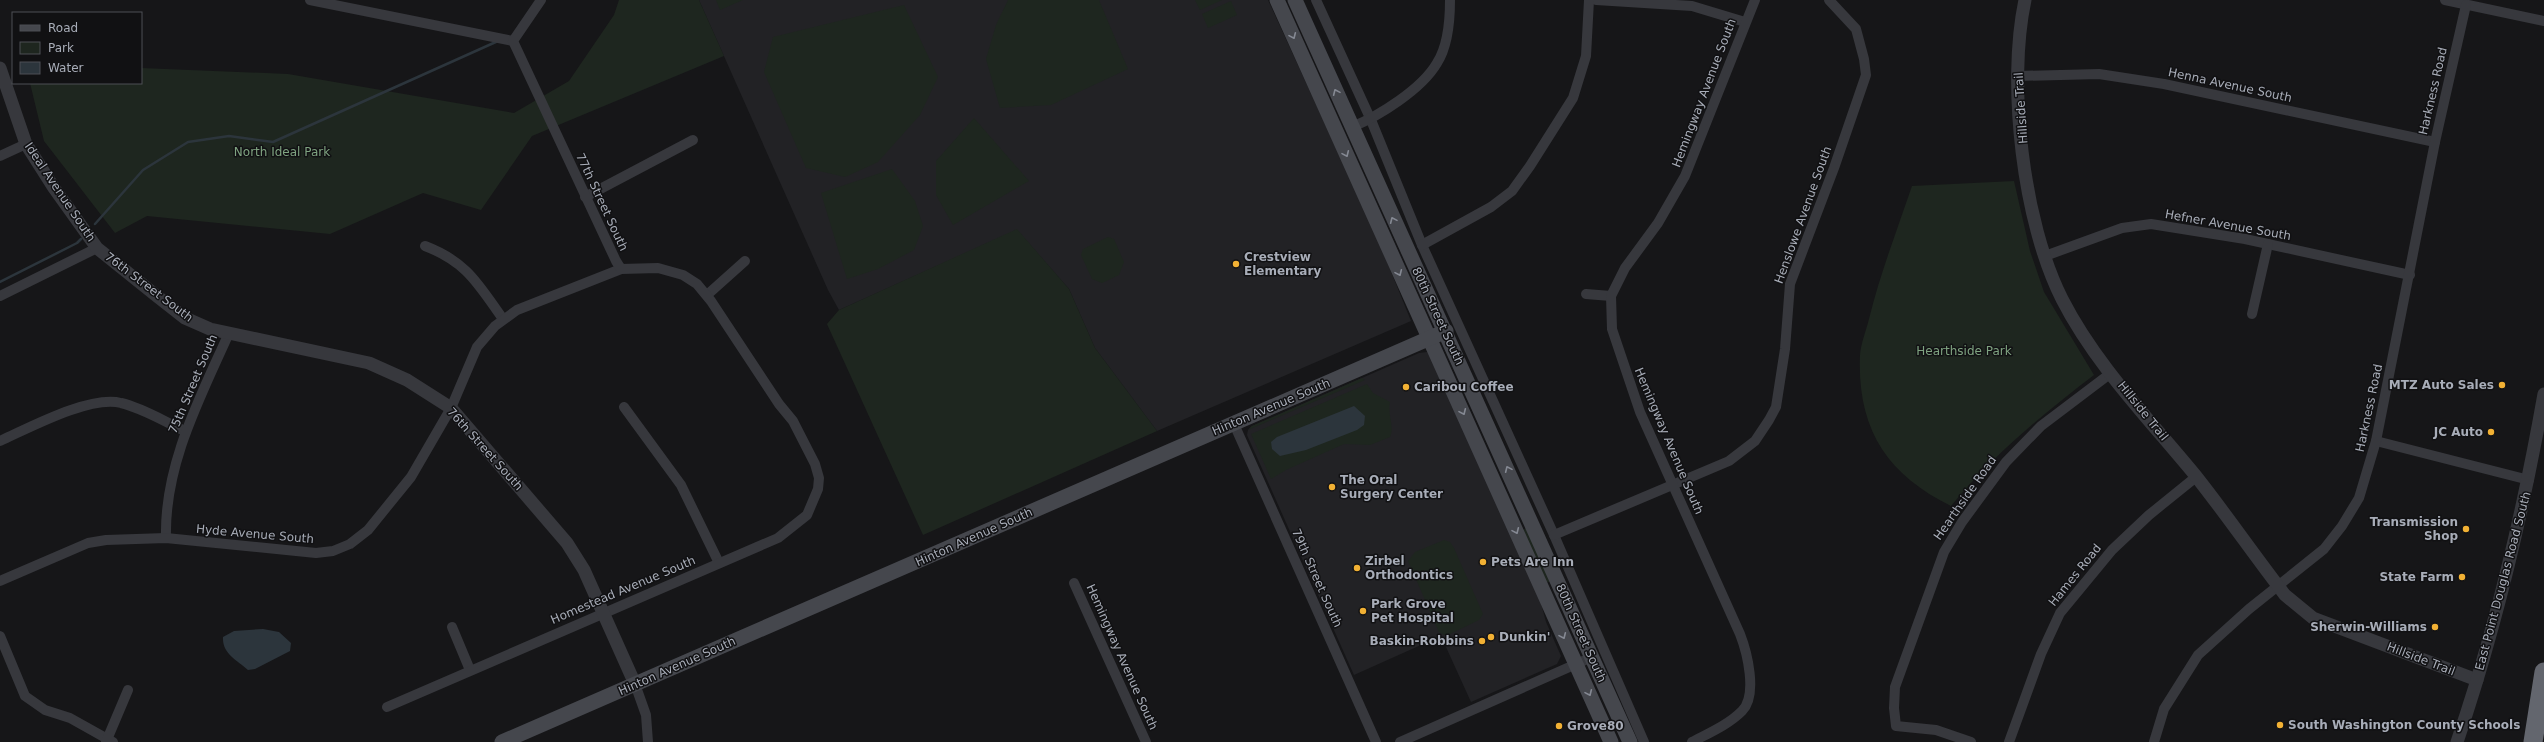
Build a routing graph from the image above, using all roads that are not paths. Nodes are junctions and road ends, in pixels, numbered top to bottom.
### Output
1 (310, 0) edge
2 (541, 0) edge
3 (1277, 0) edge
4 (1295, 0) edge
5 (1316, 0) edge
6 (1450, 0) edge
7 (1589, 0) edge
8 (1596, 0) edge
9 (1755, 0) edge
10 (1829, 0) edge
11 (2025, 0) edge
12 (2445, 0) edge
13 (2466, 5) junction
14 (2544, 21) edge
15 (1745, 22) junction
16 (513, 41) junction
17 (0, 68) edge
18 (2018, 76) junction
19 (1371, 120) junction
20 (1352, 127) junction
21 (693, 140) dead end
22 (2435, 142) junction
23 (26, 144) junction
24 (0, 156) edge
25 (585, 197) junction
26 (2268, 244) junction
27 (1422, 245) junction
28 (425, 246) dead end
29 (97, 248) junction
30 (2045, 256) junction
31 (745, 261) dead end
32 (621, 268) junction
33 (2410, 274) junction
34 (1586, 294) dead end
35 (707, 295) junction
36 (0, 296) edge
37 (1611, 296) junction
38 (2252, 314) dead end
39 (503, 319) junction
40 (1446, 331) junction
41 (229, 333) junction
42 (1430, 338) junction
43 (2111, 373) junction
44 (2544, 394) edge
45 (624, 407) dead end
46 (451, 408) junction
47 (1234, 424) junction
48 (185, 431) junction
49 (0, 441) edge
50 (2376, 441) junction
51 (811, 455) joint
52 (2196, 477) junction
53 (2529, 480) junction
54 (1672, 485) junction
55 (1554, 535) junction
56 (166, 538) junction
57 (719, 563) junction
58 (0, 581) edge
59 (1074, 583) dead end
60 (2278, 586) junction
61 (604, 613) junction
62 (452, 626) dead end
63 (0, 636) edge
64 (1592, 657) junction
65 (1576, 664) junction
66 (470, 670) junction
67 (2544, 672) edge
68 (2477, 680) junction
69 (635, 684) junction
70 (128, 690) dead end
71 (387, 707) dead end
72 (109, 741) edge
73 (502, 742) edge
74 (648, 742) edge
75 (1146, 742) edge
76 (1376, 742) edge
77 (1400, 742) edge
78 (1611, 742) edge
79 (1630, 742) edge
80 (1644, 742) edge
81 (1692, 742) edge
82 (1971, 742) edge
83 (2009, 742) edge
84 (2154, 742) edge
85 (2456, 742) edge
86 (2533, 742) edge

1 - 16 street
2 - 16 street
3 -> 42 main road, 80th Street South
20 -> 4 main road, 80th Street South
5 - 19 street, 80th Street South
6 - 19 street
7 - 27 street
8 - 15 street
9 - 15 street, Hemingway Avenue South
10 - 54 street, Henslowe Avenue South
11 - 18 street, Hillside Trail
12 - 13 street
13 - 14 street
13 - 22 street, Harkness Road
15 - 37 street, Hemingway Avenue South
16 - 25 street, 77th Street South
17 - 23 street, Ideal Avenue South
18 - 22 street, Henna Avenue South
18 - 30 street, Hillside Trail
19 - 20 street
19 - 27 street, 80th Street South
40 -> 20 main road, 80th Street South
21 - 25 street
22 - 33 street, Harkness Road
23 - 24 street
23 - 29 street, Ideal Avenue South
25 - 32 street, 77th Street South
26 - 30 street, Hefner Avenue South
26 - 33 street, Hefner Avenue South
26 - 38 street
27 - 55 street, 80th Street South
28 - 39 street
29 - 36 street
29 - 41 street, 76th Street South
30 - 43 street, Hillside Trail
31 - 35 street
32 - 35 street, 77th Street South
32 - 39 street, Hyde Avenue South
33 - 50 street, Harkness Road
34 - 37 street
35 - 51 street, 77th Street South
37 - 54 street, Hemingway Avenue South
39 - 46 street, Hyde Avenue South
40 - 42 main road, Hinton Avenue South
64 -> 40 main road, 80th Street South
41 - 46 street, 76th Street South
41 - 48 street, 75th Street South
42 - 47 main road, Hinton Avenue South
42 -> 65 main road, 80th Street South
43 - 52 street, Hillside Trail
43 - 82 street, Hearthside Road
44 - 53 street, East Point Douglas Road South
45 - 57 street
46 - 56 street, Hyde Avenue South
46 - 61 street, 76th Street South
47 - 69 main road, Hinton Avenue South
47 - 76 street, 79th Street South
48 - 49 street
48 - 56 street, 75th Street South
50 - 53 street
50 - 60 street, Harkness Road
51 - 57 street, Homestead Avenue South
52 - 60 street, Hillside Trail
52 - 83 street, Hames Road
53 - 68 street, East Point Douglas Road South
54 - 55 street, Henslowe Avenue South
54 - 81 street, Hemingway Avenue South
55 - 80 street, 80th Street South
56 - 58 street, Hyde Avenue South
57 - 61 street, Homestead Avenue South
59 - 75 street, Hemingway Avenue South
60 - 68 street, Hillside Trail
60 - 84 street, Harkness Road
61 - 66 street, Homestead Avenue South
61 - 69 street, 76th Street South
62 - 66 street
63 - 72 street
64 - 65 street
64 - 79 main road, 80th Street South
65 - 77 street
65 -> 78 main road, 80th Street South
66 - 71 street, Homestead Avenue South
67 - 86 highway
68 - 85 street, East Point Douglas Road South
69 - 73 main road, Hinton Avenue South
69 - 74 street
70 - 72 street

